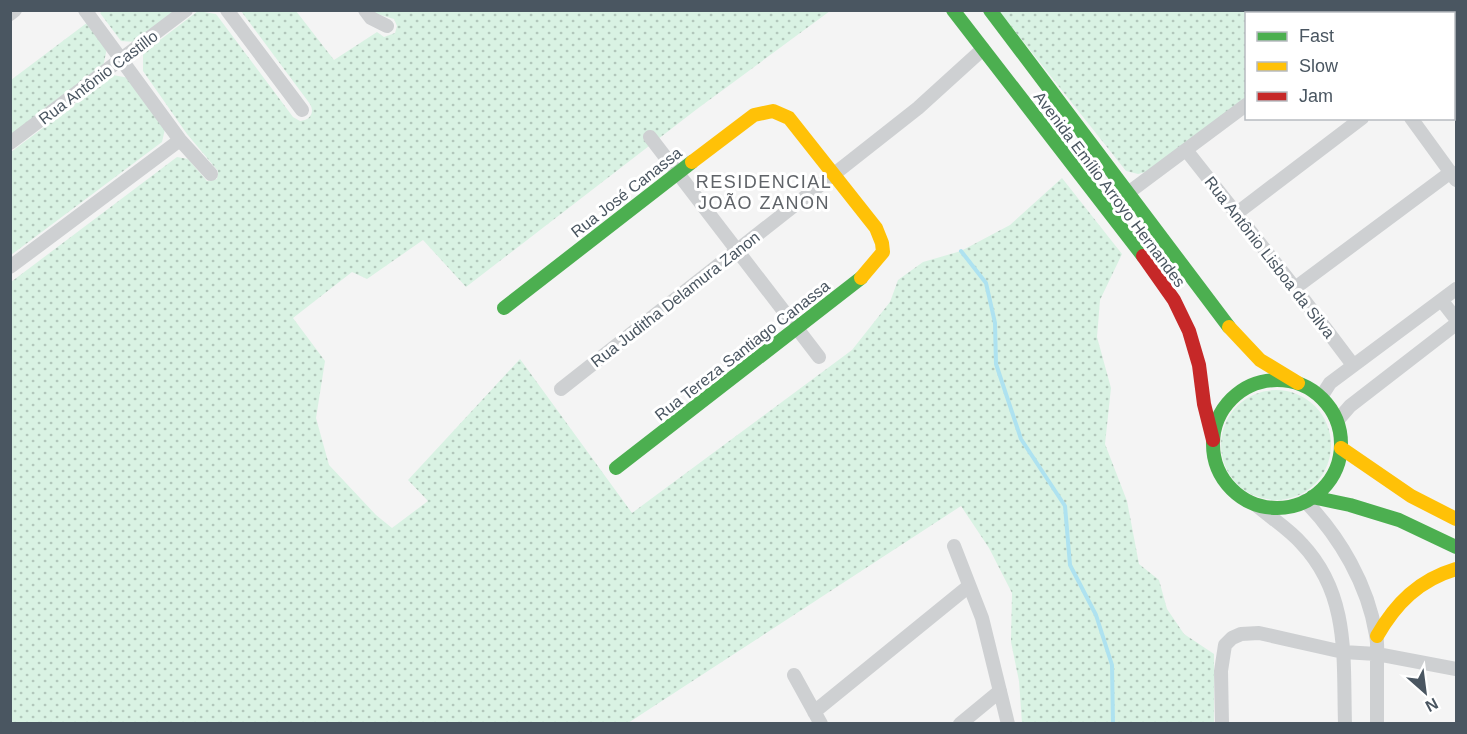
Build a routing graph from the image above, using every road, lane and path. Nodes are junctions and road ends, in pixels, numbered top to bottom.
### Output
1 (15, 10) edge
2 (85, 10) edge
3 (186, 10) edge
4 (227, 10) edge
5 (365, 10) edge
6 (953, 10) edge
7 (990, 10) edge
8 (10, 14) edge
9 (387, 27) dead end
10 (982, 49) junction
11 (122, 60) junction
12 (1245, 106) edge
13 (302, 110) dead end
14 (1359, 120) edge
15 (1412, 120) edge
16 (650, 137) dead end
17 (180, 140) junction
18 (10, 143) edge
19 (1186, 150) junction
20 (678, 173) junction
21 (212, 174) dead end
22 (834, 175) junction
23 (1454, 176) edge
24 (1128, 193) junction
25 (1107, 209) junction
26 (1236, 213) junction
27 (737, 250) junction
28 (10, 267) edge
29 (1295, 288) junction
30 (1456, 289) edge
31 (1442, 301) junction
32 (504, 308) dead end
33 (1456, 319) edge
34 (1456, 324) edge
35 (797, 328) junction
36 (819, 357) dead end
37 (1353, 365) junction
38 (1298, 383) junction
39 (561, 388) dead end
40 (1322, 397) junction
41 (1337, 421) junction
42 (1213, 440) junction
43 (1341, 448) junction
44 (616, 468) dead end
45 (1309, 499) junction
46 (1256, 505) junction
47 (1456, 519) edge
48 (954, 546) dead end
49 (1456, 547) edge
50 (1456, 569) edge
51 (969, 586) junction
52 (1377, 636) junction
53 (1343, 652) junction
54 (1377, 654) junction
55 (1456, 669) edge
56 (794, 675) dead end
57 (1000, 691) junction
58 (817, 718) edge
59 (960, 723) edge
60 (1008, 723) edge
61 (1222, 723) edge
62 (1345, 723) edge
63 (1377, 723) edge

1 - 8 street
2 - 11 street
3 - 11 street, Rua Antônio Castillo
4 - 13 street
5 - 9 street
6 - 10 main road, Avenida Emílio Arroyo Hernandes
7 - 24 main road, Avenida Emílio Arroyo Hernandes
10 - 22 street, Rua Juditha Delamura Zanon
10 - 25 main road, Avenida Emílio Arroyo Hernandes
11 - 17 street
11 - 18 street, Rua Antônio Castillo
12 - 19 street
14 - 26 street
15 - 23 street
16 - 20 street
17 - 21 street
17 - 28 street
19 - 24 street
19 - 26 street, Rua Antônio Lisboa da Silva
20 - 22 main road, Rua José Canassa
20 - 27 street
20 - 32 main road, Rua José Canassa
22 - 27 street, Rua Juditha Delamura Zanon
22 - 35 main road, Rua Tereza Santiago Canassa
23 - 29 street
24 - 25 main road
24 - 38 main road, Avenida Emílio Arroyo Hernandes
25 - 42 main road, Avenida Emílio Arroyo Hernandes
26 - 29 street, Rua Antônio Lisboa da Silva
27 - 35 street
27 - 39 street, Rua Juditha Delamura Zanon
29 - 37 street, Rua Antônio Lisboa da Silva
30 - 31 street
31 - 33 street
31 - 37 street
34 - 41 street
35 - 36 street
35 - 44 main road, Rua Tereza Santiago Canassa
37 - 40 street
38 - 40 main road
38 - 42 main road
40 - 41 main road
41 - 43 main road
42 - 46 main road
43 - 45 main road
43 - 47 main road
45 - 46 main road
45 - 49 main road
45 - 52 street
46 - 53 street
48 - 51 street
50 - 52 main road
51 - 57 street
51 - 58 street
52 - 54 street
53 - 54 street
53 - 61 street
53 - 62 street
54 - 55 street
54 - 63 street
56 - 58 street
57 - 59 street
57 - 60 street

